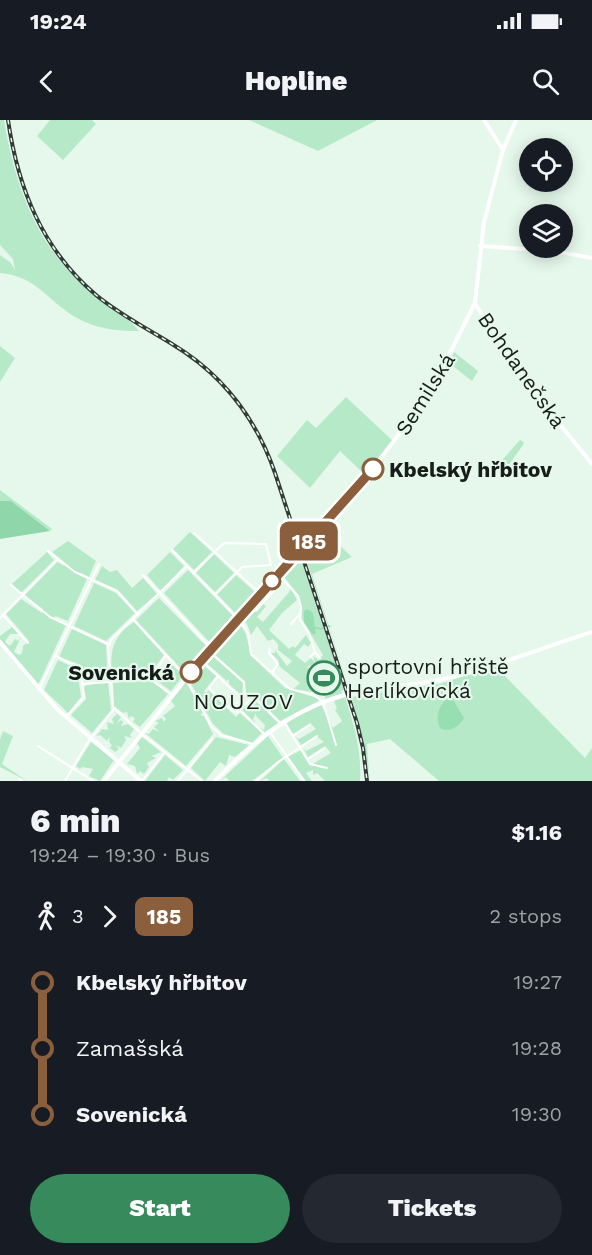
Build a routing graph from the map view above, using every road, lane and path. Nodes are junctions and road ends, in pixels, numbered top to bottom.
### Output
1 (484, 120) edge
2 (516, 120) edge
3 (503, 150) junction
4 (480, 246) junction
5 (592, 258) edge
6 (475, 303) junction
7 (592, 464) edge
8 (194, 533) dead end
9 (172, 549) dead end
10 (48, 551) dead end
11 (214, 552) junction
12 (57, 560) junction
13 (99, 564) dead end
14 (188, 567) junction
15 (193, 573) junction
16 (237, 573) junction
17 (278, 574) junction
18 (143, 575) dead end
19 (92, 580) junction
20 (280, 584) dead end
21 (11, 585) dead end
22 (160, 594) junction
23 (260, 594) junction
24 (215, 595) junction
25 (21, 596) junction
26 (266, 599) junction
27 (255, 611) dead end
28 (300, 614) junction
29 (138, 615) junction
30 (1, 616) edge
31 (133, 619) junction
32 (238, 619) junction
33 (291, 624) dead end
34 (70, 626) junction
35 (592, 632) edge
36 (0, 642) edge
37 (28, 643) dead end
38 (108, 644) junction
39 (270, 649) dead end
40 (210, 650) junction
41 (315, 652) junction
42 (166, 655) junction
43 (56, 656) junction
44 (310, 657) dead end
45 (320, 658) dead end
46 (201, 660) junction
47 (272, 673) junction
48 (218, 676) junction
49 (186, 677) junction
50 (150, 679) junction
51 (111, 680) junction
52 (82, 684) junction
53 (39, 690) junction
54 (257, 693) dead end
55 (172, 695) junction
56 (244, 695) junction
57 (254, 697) junction
58 (242, 698) junction
59 (250, 700) junction
60 (323, 702) junction
61 (114, 709) junction
62 (231, 710) junction
63 (240, 710) junction
64 (67, 717) junction
65 (282, 722) junction
66 (310, 725) dead end
67 (270, 731) junction
68 (141, 733) junction
69 (265, 735) junction
70 (293, 736) junction
71 (317, 736) dead end
72 (92, 738) junction
73 (212, 739) dead end
74 (253, 744) junction
75 (336, 745) dead end
76 (38, 746) dead end
77 (300, 747) junction
78 (325, 748) dead end
79 (164, 752) junction
80 (286, 757) junction
81 (308, 759) junction
82 (119, 760) junction
83 (73, 768) junction
84 (327, 768) dead end
85 (187, 770) junction
86 (65, 781) edge
87 (93, 781) edge
88 (104, 781) edge
89 (141, 781) edge
90 (178, 781) edge
91 (202, 781) edge
92 (215, 781) edge
93 (256, 781) edge
94 (304, 781) edge

1 - 3 street
2 - 3 street, Semilská
3 - 4 street, Semilská
4 - 5 street
4 - 6 street, Semilská
6 - 7 street, Bohdanečská
6 - 17 street, Semilská
8 - 11 street
9 - 14 street
10 - 12 street
11 - 15 street
11 - 16 street
11 - 16 street
12 - 19 street
12 - 25 street
13 - 19 street
14 - 15 street
14 - 22 street
15 - 24 street
16 - 23 street
16 - 24 street
17 - 23 street, Semilská
17 - 28 street
18 - 22 street
19 - 29 street
19 - 34 street
20 - 26 street
21 - 25 street
22 - 29 street
22 - 40 street
23 - 26 street
23 - 32 street, Semilská
24 - 32 street
25 - 30 street
25 - 34 street
26 - 27 street
28 - 33 street
28 - 41 street
29 - 31 street
30 - 37 street
31 - 38 street
31 - 42 street
32 - 40 street, Semilská
32 - 47 street
34 - 38 street
34 - 43 street
35 - 60 street
36 - 53 street
38 - 51 street
39 - 47 street
40 - 46 street, Semilská
40 - 56 street
41 - 44 street
41 - 45 street
42 - 49 street
42 - 50 street
43 - 52 street
43 - 53 street
46 - 48 street
46 - 49 street, Semilská
47 - 60 street
48 - 58 street
48 - 62 street
49 - 55 street, Semilská
49 - 74 street
50 - 51 street
50 - 55 street
51 - 52 street
51 - 61 street
52 - 64 street
53 - 64 street
54 - 57 street
55 - 68 street, Semilská
56 - 58 street
56 - 59 street
57 - 59 street
57 - 65 street
58 - 62 street
59 - 63 street
60 - 65 street
60 - 75 street
61 - 68 street
61 - 72 street
62 - 63 street
63 - 69 street
64 - 72 street
65 - 67 street
65 - 70 street
66 - 70 street
67 - 69 street
67 - 80 street
68 - 79 street
68 - 82 street, Semilská
69 - 74 street
70 - 77 street
71 - 77 street
72 - 82 street
72 - 83 street
73 - 85 street
74 - 92 street
76 - 83 street
77 - 80 street
77 - 81 street
78 - 81 street
79 - 85 street
79 - 89 street
80 - 93 street
80 - 94 street
81 - 84 street
82 - 88 street, Semilská
82 - 89 street
83 - 86 street
83 - 87 street
85 - 90 street
85 - 91 street

